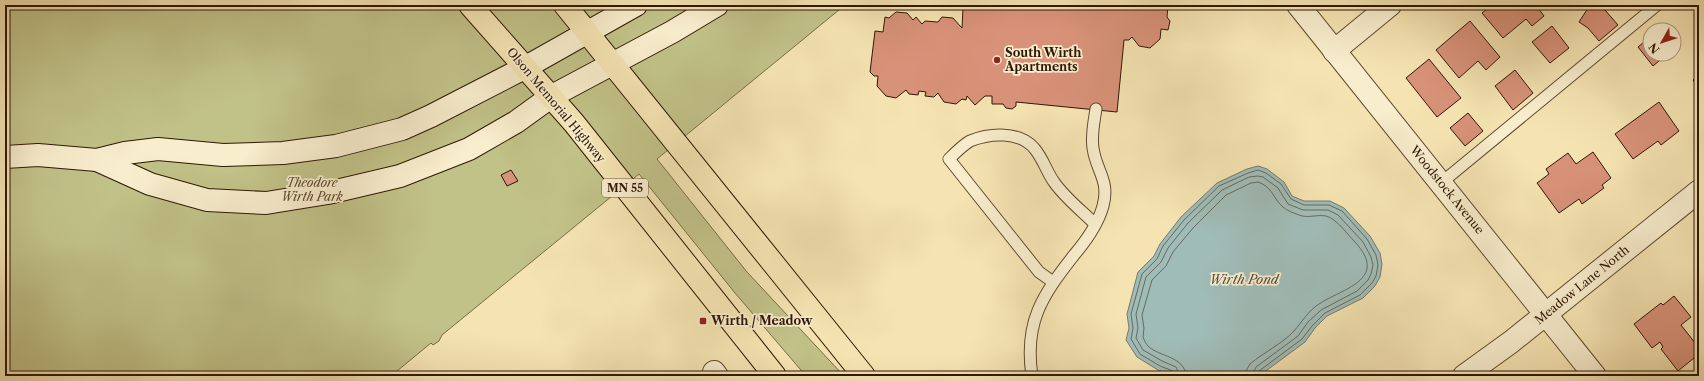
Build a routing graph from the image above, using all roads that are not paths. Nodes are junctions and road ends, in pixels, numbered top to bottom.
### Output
1 (470, 5) edge
2 (565, 5) edge
3 (636, 5) edge
4 (717, 5) edge
5 (1298, 5) edge
6 (1390, 5) edge
7 (1657, 5) edge
8 (588, 32) junction
9 (1334, 51) junction
10 (613, 63) junction
11 (526, 67) junction
12 (552, 96) junction
13 (1096, 109) dead end
14 (5, 157) edge
15 (97, 160) junction
16 (1441, 183) junction
17 (1699, 191) edge
18 (1096, 224) junction
19 (1053, 282) junction
20 (1546, 314) junction
21 (775, 376) edge
22 (864, 376) edge
23 (1032, 376) edge
24 (1464, 376) edge
25 (1595, 376) edge

1 - 11 main road, Olson Memorial Highway / MN 55
2 - 8 main road
3 - 8 street
4 - 10 street
5 - 9 street, Woodstock Avenue
6 - 9 street
7 - 16 lane
8 - 10 main road
8 - 11 street
9 - 16 street, Woodstock Avenue
10 - 12 street
10 - 22 main road
11 - 12 main road, Olson Memorial Highway / MN 55
11 - 15 street
12 - 15 street
12 - 21 main road, Olson Memorial Highway / MN 55
13 - 18 lane
14 - 15 street
16 - 20 street, Woodstock Avenue
17 - 20 street, Meadow Lane North
18 - 19 lane
18 - 19 lane
19 - 23 lane
20 - 24 street, Meadow Lane North
20 - 25 street, Woodstock Avenue

